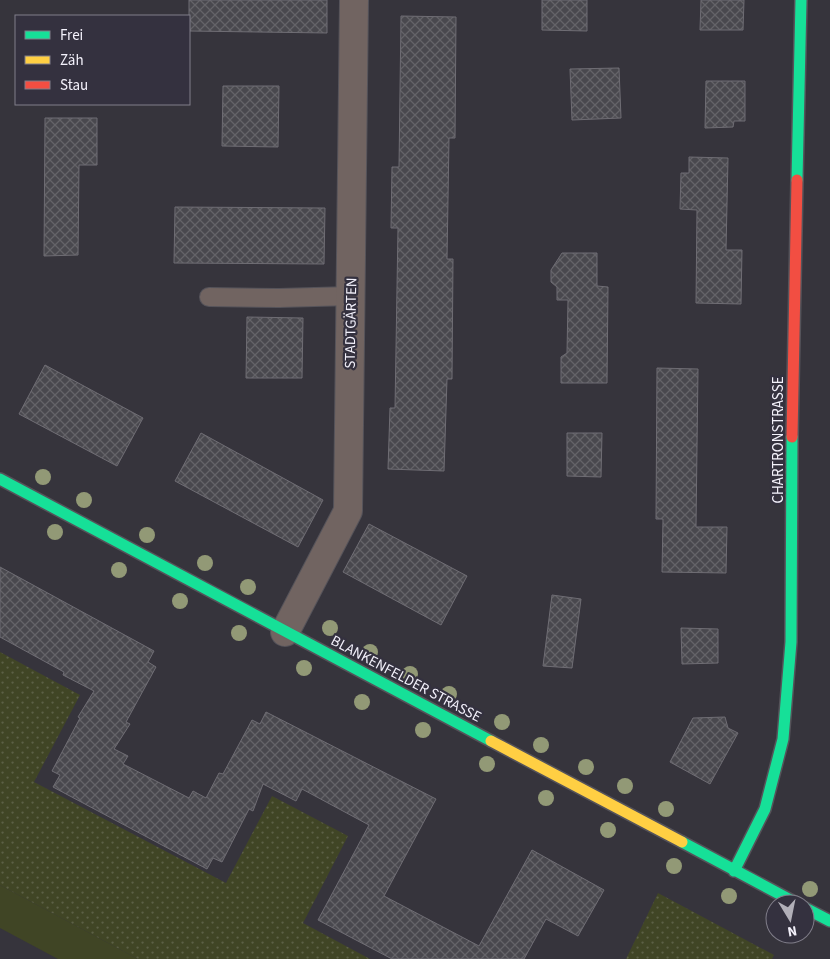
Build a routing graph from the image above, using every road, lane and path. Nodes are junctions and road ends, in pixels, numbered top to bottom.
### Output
1 (354, 0) edge
2 (801, 0) edge
3 (351, 296) junction
4 (209, 297) dead end
5 (0, 479) edge
6 (285, 632) junction
7 (734, 871) junction
8 (779, 894) edge
9 (815, 913) edge
10 (830, 921) edge

1 - 3 street, STADTGÄRTEN
2 - 7 street, CHARTRONSTRASSE
3 - 4 lane
3 - 6 street, STADTGÄRTEN
5 - 6 street, BLANKENFELDER STRASSE
6 - 7 street, BLANKENFELDER STRASSE
7 - 8 street, BLANKENFELDER STRASSE
9 - 10 street

